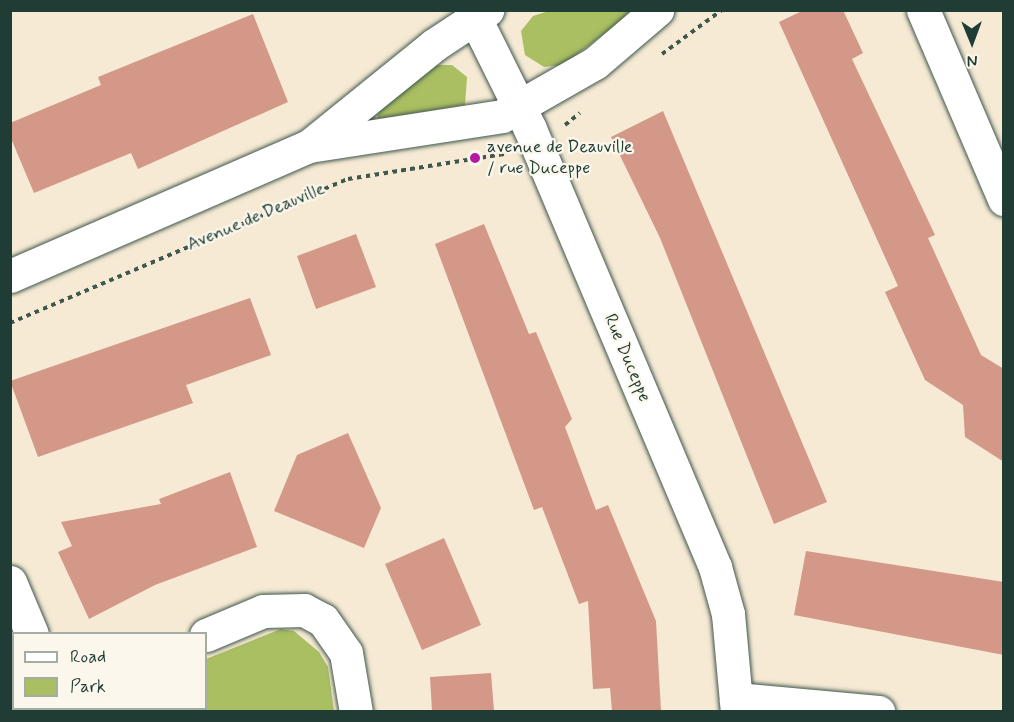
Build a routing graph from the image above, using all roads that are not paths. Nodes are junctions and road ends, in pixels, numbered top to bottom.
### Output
1 (657, 10) edge
2 (923, 10) edge
3 (477, 13) edge
4 (521, 108) junction
5 (309, 146) junction
6 (1004, 199) edge
7 (10, 276) edge
8 (10, 582) edge
9 (32, 632) edge
10 (207, 635) edge
11 (736, 705) edge
12 (356, 711) edge
13 (878, 711) edge

1 - 4 street
2 - 6 street
3 - 4 street, Rue Duceppe
3 - 5 street
4 - 5 street
4 - 11 street, Rue Duceppe
5 - 7 street
8 - 9 street
10 - 12 street
11 - 13 street

